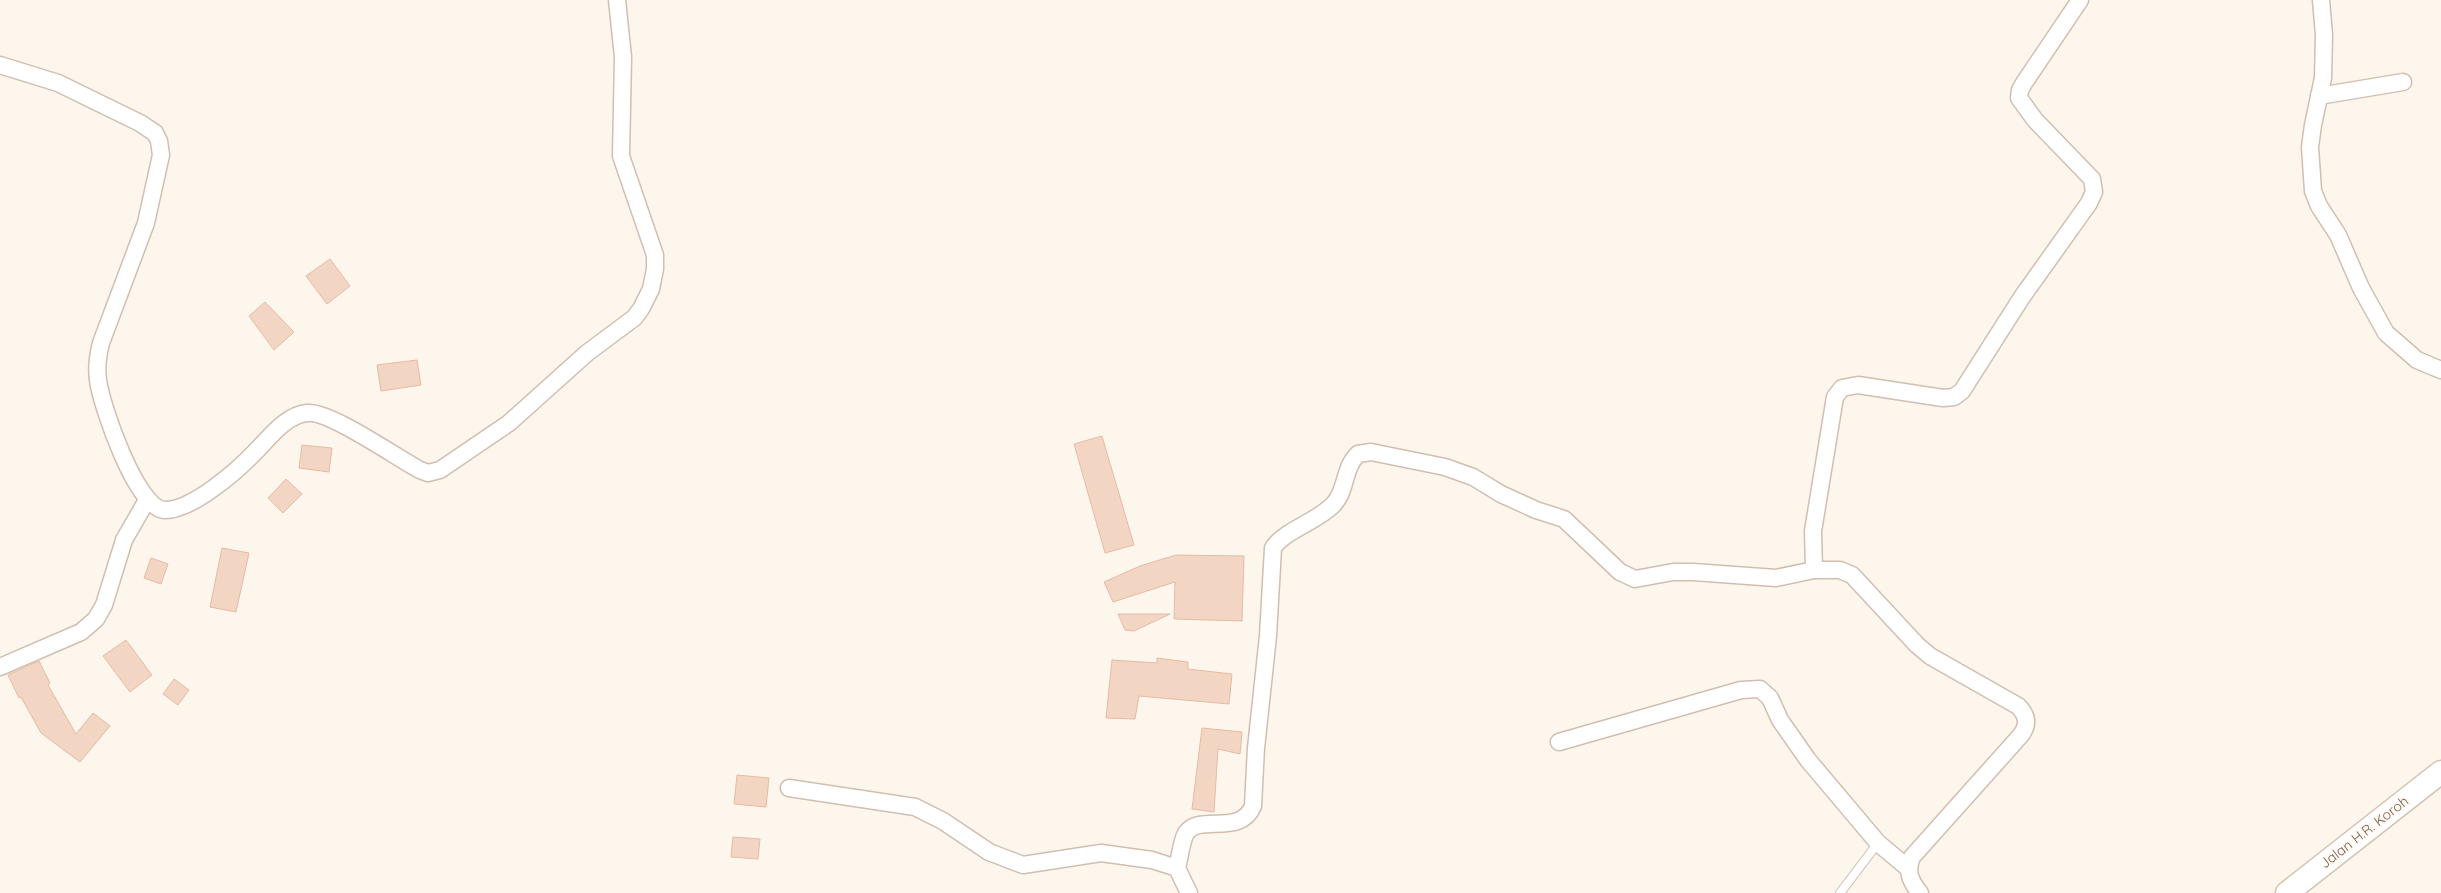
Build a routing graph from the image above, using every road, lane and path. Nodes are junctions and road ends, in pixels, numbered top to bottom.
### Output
1 (617, 0) edge
2 (2080, 0) edge
3 (2321, 0) edge
4 (0, 66) edge
5 (2403, 82) dead end
6 (2319, 96) junction
7 (2441, 370) edge
8 (148, 500) junction
9 (1814, 570) junction
10 (0, 667) edge
11 (1559, 742) dead end
12 (2441, 772) edge
13 (789, 788) dead end
14 (1878, 843) junction
15 (1177, 868) junction
16 (1908, 868) junction
17 (1189, 893) edge
18 (1840, 893) edge
19 (1920, 893) edge
20 (2287, 893) edge

1 - 8 street
2 - 9 street
3 - 6 street
4 - 8 street
5 - 6 street
6 - 7 street
8 - 10 street
9 - 15 street
9 - 16 street
11 - 14 street
12 - 20 main road, Jalan H.R. Koroh
13 - 15 street
14 - 16 street
14 - 18 lane
15 - 17 street
16 - 19 street

